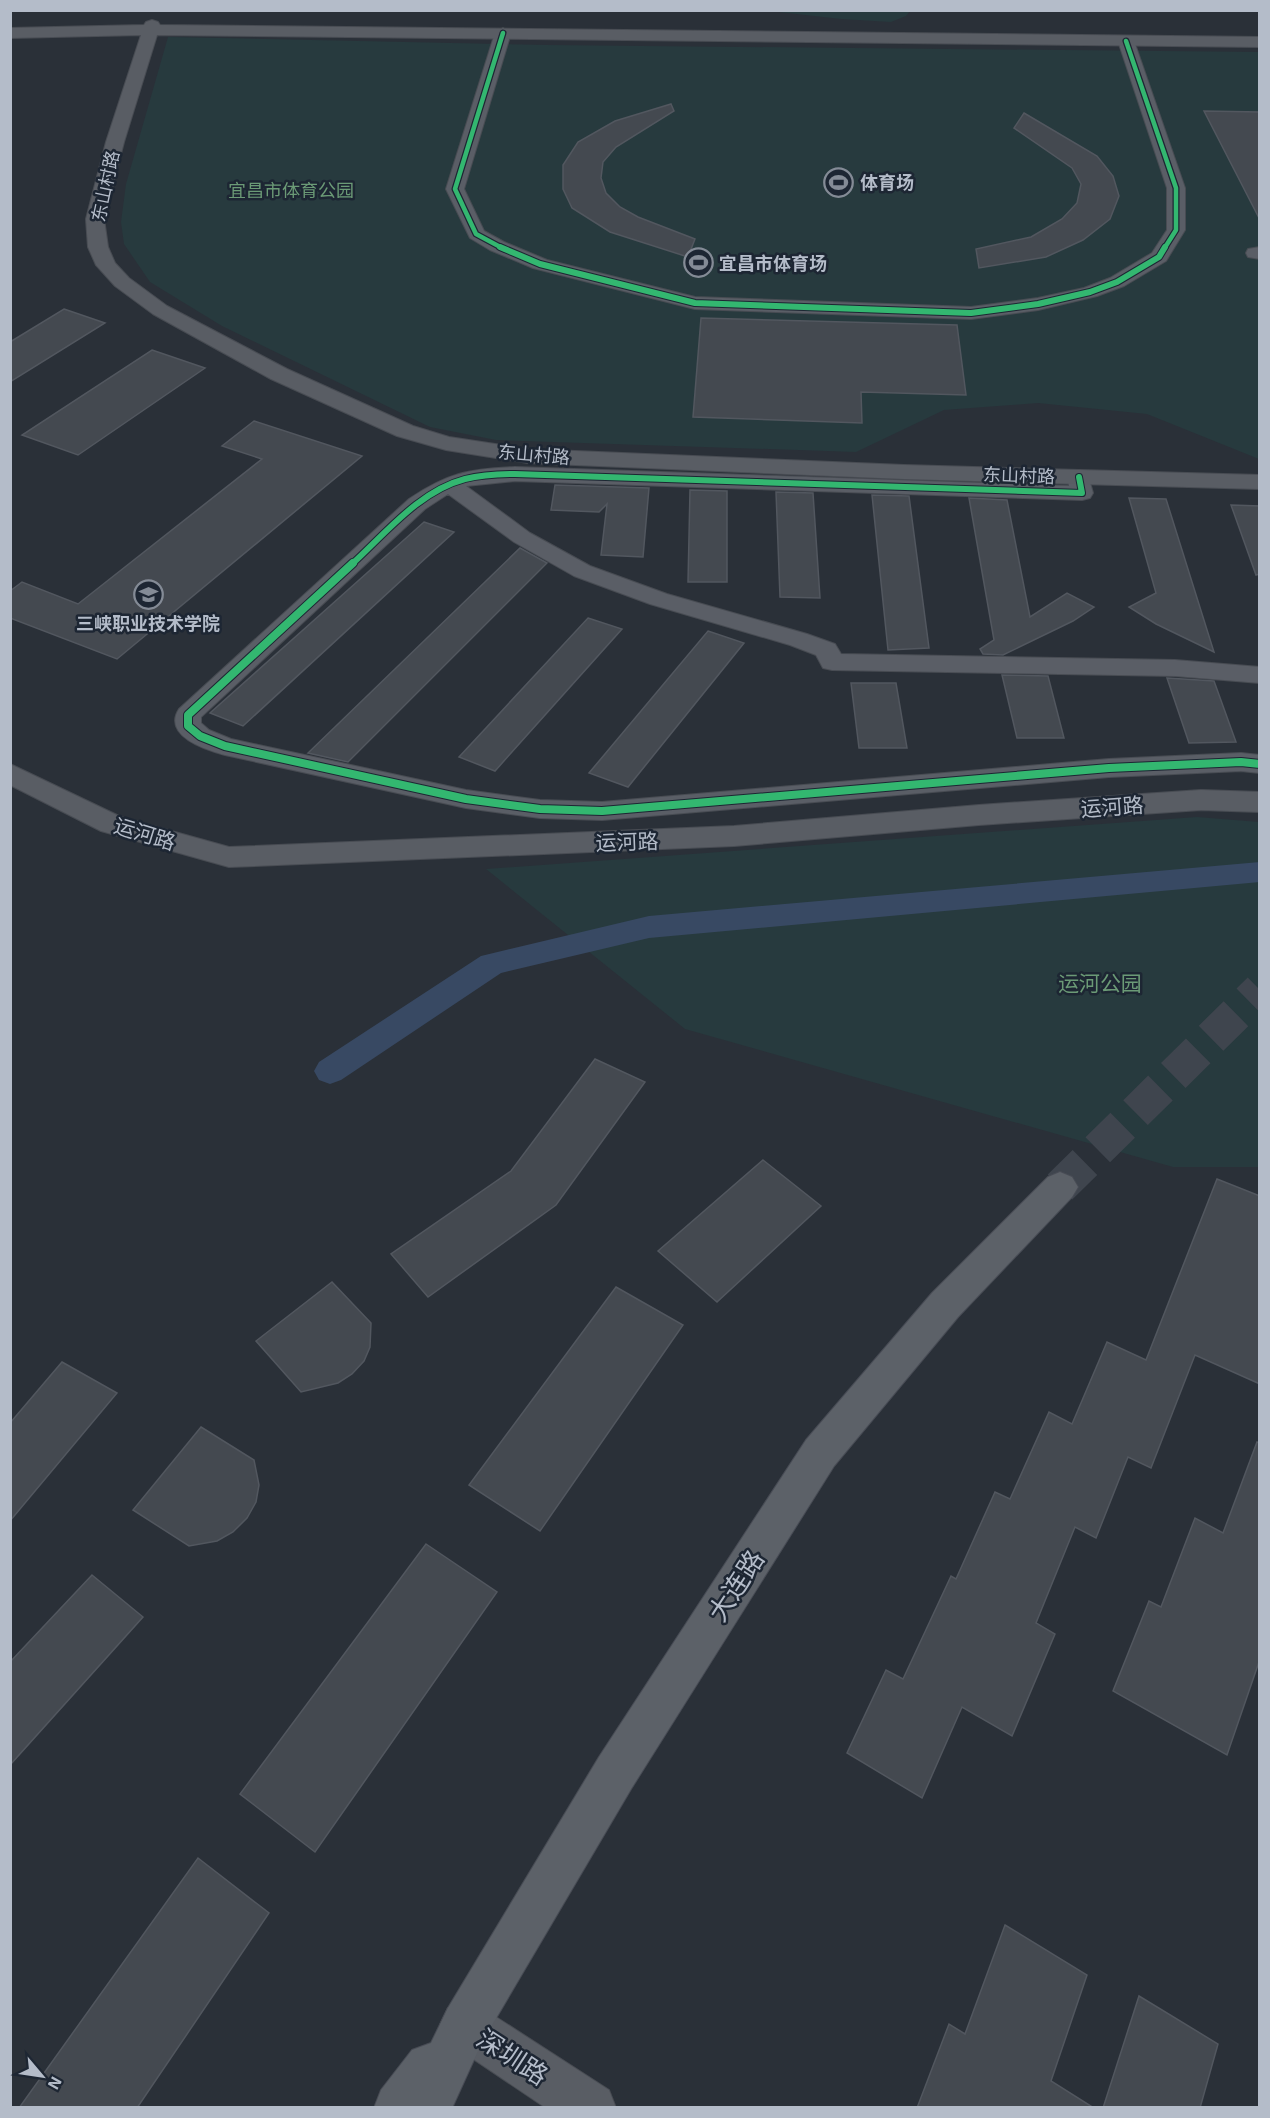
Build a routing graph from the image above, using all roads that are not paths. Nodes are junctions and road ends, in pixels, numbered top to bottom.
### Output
1 (10, 27) edge
2 (150, 27) junction
3 (10, 33) edge
4 (503, 33) junction
5 (1260, 37) edge
6 (1126, 40) junction
7 (1260, 42) edge
8 (1079, 477) junction
9 (1260, 482) edge
10 (449, 483) junction
11 (1260, 675) edge
12 (1260, 764) edge
13 (10, 772) edge
14 (1260, 802) edge
15 (1060, 1186) tunnel mouth
16 (465, 2025) junction
17 (399, 2108) edge
18 (426, 2108) edge
19 (591, 2108) edge

1 - 2 main road
2 - 3 main road
2 - 4 main road
2 - 5 main road
2 - 8 main road, 东山村路
4 - 6 main road
4 - 6 street
6 - 7 main road
8 - 9 main road, 东山村路
8 - 10 street
10 - 11 street
10 - 12 street
13 - 14 main road, 运河路
15 - 16 main road, 大连路
16 - 17 main road, 大连路
16 - 18 main road, 大连路
16 - 19 main road, 深圳路

